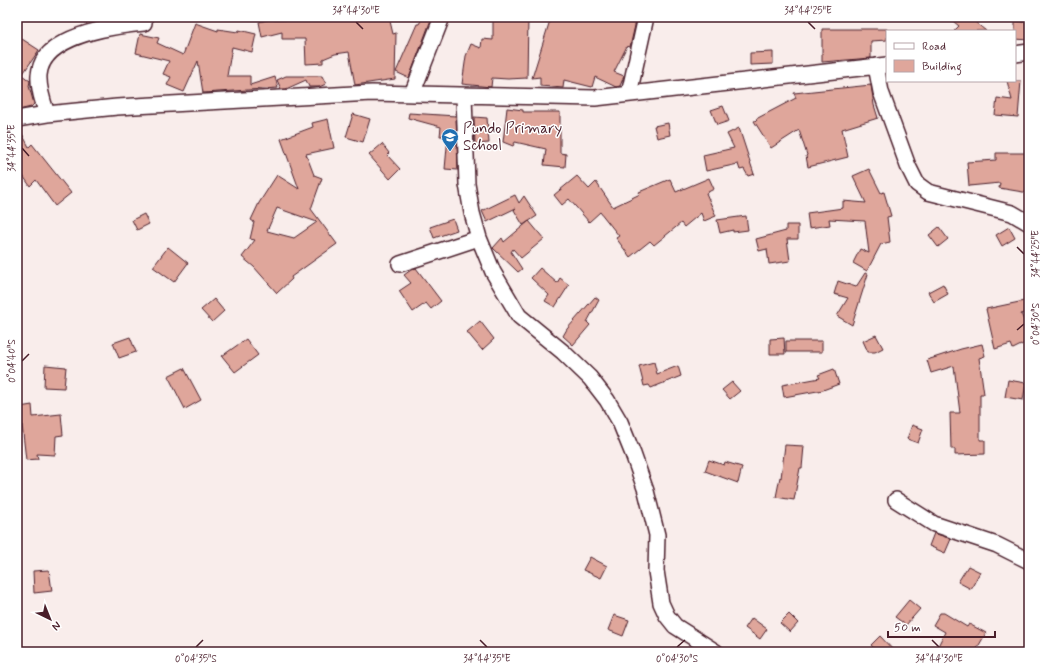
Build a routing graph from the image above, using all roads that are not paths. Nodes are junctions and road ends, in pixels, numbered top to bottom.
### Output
1 (442, 17) edge
2 (646, 17) edge
3 (144, 23) dead end
4 (1029, 52) edge
5 (1016, 54) edge
6 (882, 66) edge
7 (412, 94) junction
8 (629, 94) junction
9 (464, 96) junction
10 (47, 114) junction
11 (17, 120) edge
12 (1029, 223) edge
13 (479, 238) junction
14 (400, 264) dead end
15 (896, 500) dead end
16 (1029, 561) edge
17 (716, 652) edge

1 - 7 street
2 - 8 street
3 - 10 street
4 - 5 street
6 - 8 street
6 - 12 street
7 - 9 street
7 - 10 street
8 - 9 street
9 - 13 street
10 - 11 street
13 - 14 street
13 - 17 street
15 - 16 street

